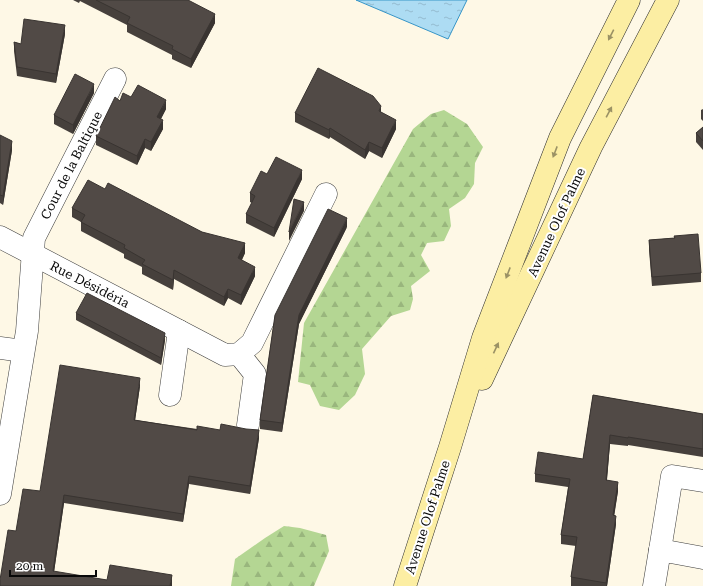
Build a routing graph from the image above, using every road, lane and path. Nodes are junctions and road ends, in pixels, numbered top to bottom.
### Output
1 (629, 0) edge
2 (668, 0) edge
3 (115, 78) dead end
4 (326, 194) dead end
5 (0, 237) edge
6 (32, 254) junction
7 (179, 331) junction
8 (0, 348) edge
9 (23, 350) junction
10 (240, 354) junction
11 (170, 395) dead end
12 (248, 425) dead end
13 (450, 447) junction
14 (703, 481) edge
15 (0, 494) edge
16 (660, 550) junction
17 (703, 558) edge
18 (405, 586) edge
19 (654, 586) edge

1 -> 13 main road, Avenue Olof Palme
13 -> 2 main road, Avenue Olof Palme
3 - 6 street, Cour de la Baltique
4 - 10 street
5 - 6 street, Rue Désidéria
6 - 7 street, Rue Désidéria
6 - 9 street, Cour de la Baltique
7 - 10 street, Rue Désidéria
7 - 11 street
8 - 9 street
9 - 15 street, Cour de la Baltique
10 - 12 street
13 - 18 main road, Avenue Olof Palme
14 - 16 street
16 - 17 street
16 - 19 street

